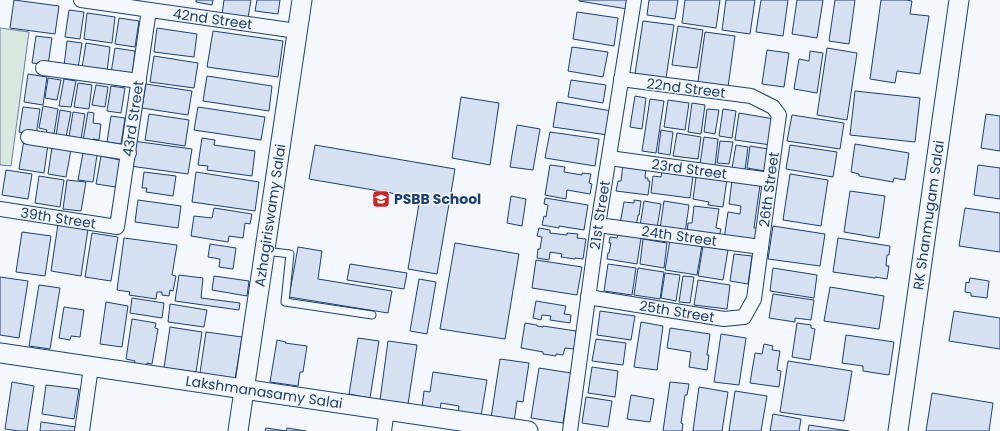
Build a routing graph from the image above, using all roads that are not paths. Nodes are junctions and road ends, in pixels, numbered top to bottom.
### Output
1 (81, 0) edge
2 (302, 0) edge
3 (634, 0) edge
4 (959, 0) edge
5 (149, 10) junction
6 (297, 31) junction
7 (43, 68) dead end
8 (621, 80) junction
9 (139, 81) junction
10 (751, 96) joint
11 (28, 137) dead end
12 (129, 153) junction
13 (609, 158) junction
14 (770, 180) junction
15 (0, 209) edge
16 (598, 225) junction
17 (117, 227) joint
18 (761, 247) junction
19 (264, 251) junction
20 (588, 297) junction
21 (754, 298) joint
22 (372, 315) dead end
23 (0, 353) edge
24 (91, 367) junction
25 (244, 389) junction
26 (387, 410) junction
27 (82, 431) edge
28 (238, 431) edge
29 (384, 431) edge
30 (528, 431) edge
31 (570, 431) edge
32 (898, 431) edge

1 - 5 street, 42nd Street
2 - 6 street, Azhagiriswamy Salai
3 - 8 street, 21st Street
4 - 32 street, RK Shanmugam Salai
5 - 6 street, 42nd Street
5 - 9 street, 43rd Street
6 - 19 street, Azhagiriswamy Salai
7 - 9 street
8 - 10 street, 22nd Street
8 - 13 street, 21st Street
9 - 12 street, 43rd Street
10 - 14 street, 26th Street
11 - 12 street
12 - 17 street, 43rd Street
13 - 14 street, 23rd Street
13 - 16 street, 21st Street
14 - 18 street, 26th Street
15 - 17 street, 39th Street
16 - 18 street, 24th Street
16 - 20 street, 21st Street
18 - 21 street, 26th Street
19 - 22 lane
19 - 25 street, Azhagiriswamy Salai
20 - 21 street, 25th Street
20 - 31 street, 21st Street
23 - 24 street, Lakshmanasamy Salai
24 - 25 street, Lakshmanasamy Salai
24 - 27 street
25 - 26 street, Lakshmanasamy Salai
25 - 28 street, Azhagiriswamy Salai
26 - 29 street
26 - 30 street, Lakshmanasamy Salai

